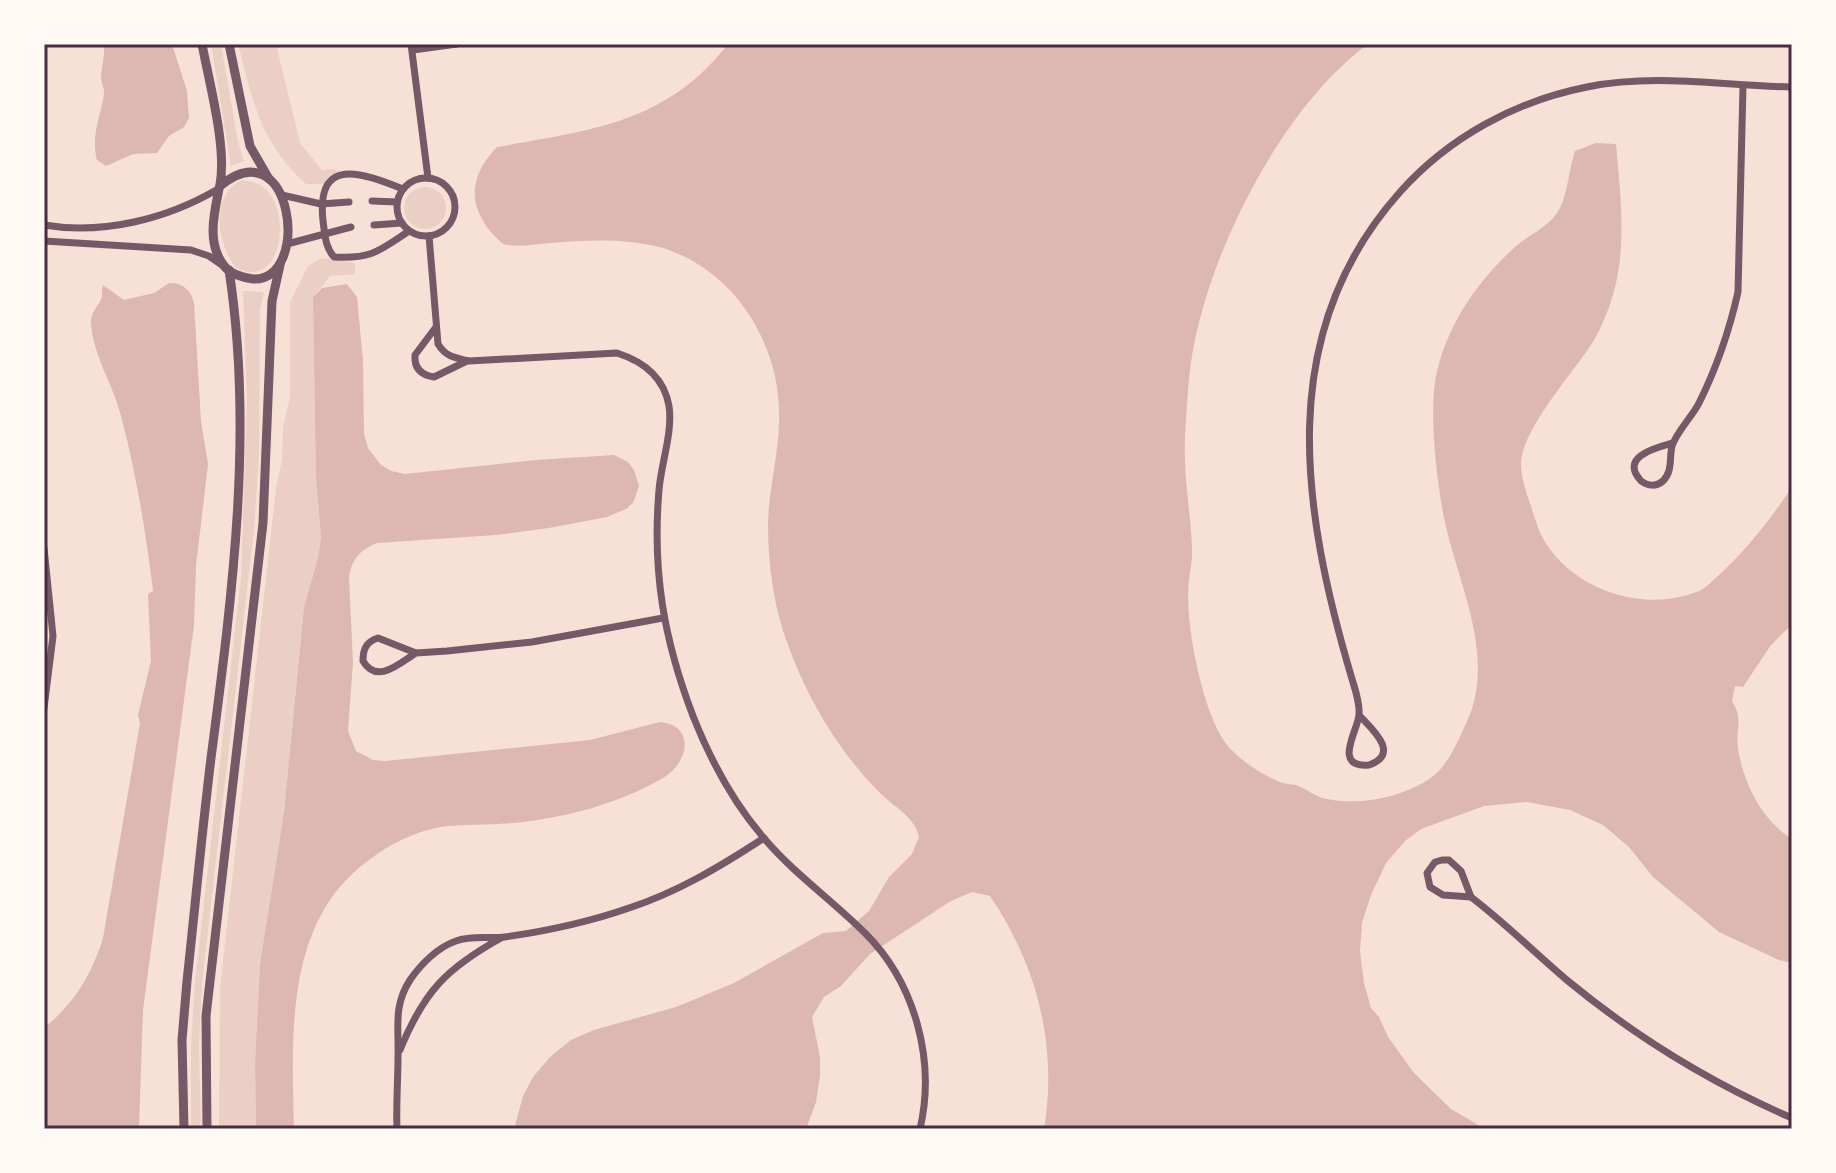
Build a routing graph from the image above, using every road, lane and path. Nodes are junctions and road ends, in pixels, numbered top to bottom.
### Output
1 (202, 44) edge
2 (229, 44) edge
3 (457, 44) edge
4 (412, 47) edge
5 (1743, 86) junction
6 (1792, 87) edge
7 (428, 178) junction
8 (269, 179) junction
9 (219, 188) junction
10 (403, 189) junction
11 (282, 195) junction
12 (372, 201) dead end
13 (349, 202) dead end
14 (397, 202) junction
15 (321, 204) junction
16 (402, 223) junction
17 (44, 225) edge
18 (374, 225) dead end
19 (351, 227) dead end
20 (409, 231) junction
21 (325, 234) junction
22 (429, 236) junction
23 (44, 241) edge
24 (287, 244) junction
25 (280, 265) junction
26 (227, 268) junction
27 (436, 327) junction
28 (469, 361) junction
29 (1673, 443) junction
30 (44, 548) edge
31 (663, 618) junction
32 (416, 653) junction
33 (46, 687) edge
34 (44, 708) edge
35 (1360, 716) junction
36 (764, 838) junction
37 (1471, 897) junction
38 (503, 937) junction
39 (398, 1054) junction
40 (1792, 1118) edge
41 (184, 1129) edge
42 (207, 1129) edge
43 (397, 1129) edge
44 (920, 1129) edge

1 - 9 street
2 - 8 street
3 - 4 street
4 - 7 street
5 - 6 street
5 - 29 street
5 - 35 street
7 - 10 street
7 - 22 street
8 - 9 street
8 - 11 street
9 - 17 street
9 - 26 street
10 - 14 street
10 - 15 street
11 - 15 street
11 - 24 street
12 - 14 street
13 - 15 street
14 - 16 street
15 - 21 street
16 - 18 street
16 - 20 street
19 - 21 street
20 - 21 street
20 - 22 street
21 - 24 street
22 - 27 street
23 - 26 street
24 - 25 street
25 - 26 street
25 - 42 street
26 - 41 street
27 - 28 street
27 - 28 street
28 - 31 street
29 - 29 street
30 - 33 street
31 - 32 street
31 - 36 street
32 - 32 street
33 - 34 street
35 - 35 street
36 - 38 street
36 - 44 street
37 - 37 street
37 - 40 street
38 - 39 street
38 - 39 street
39 - 43 street

